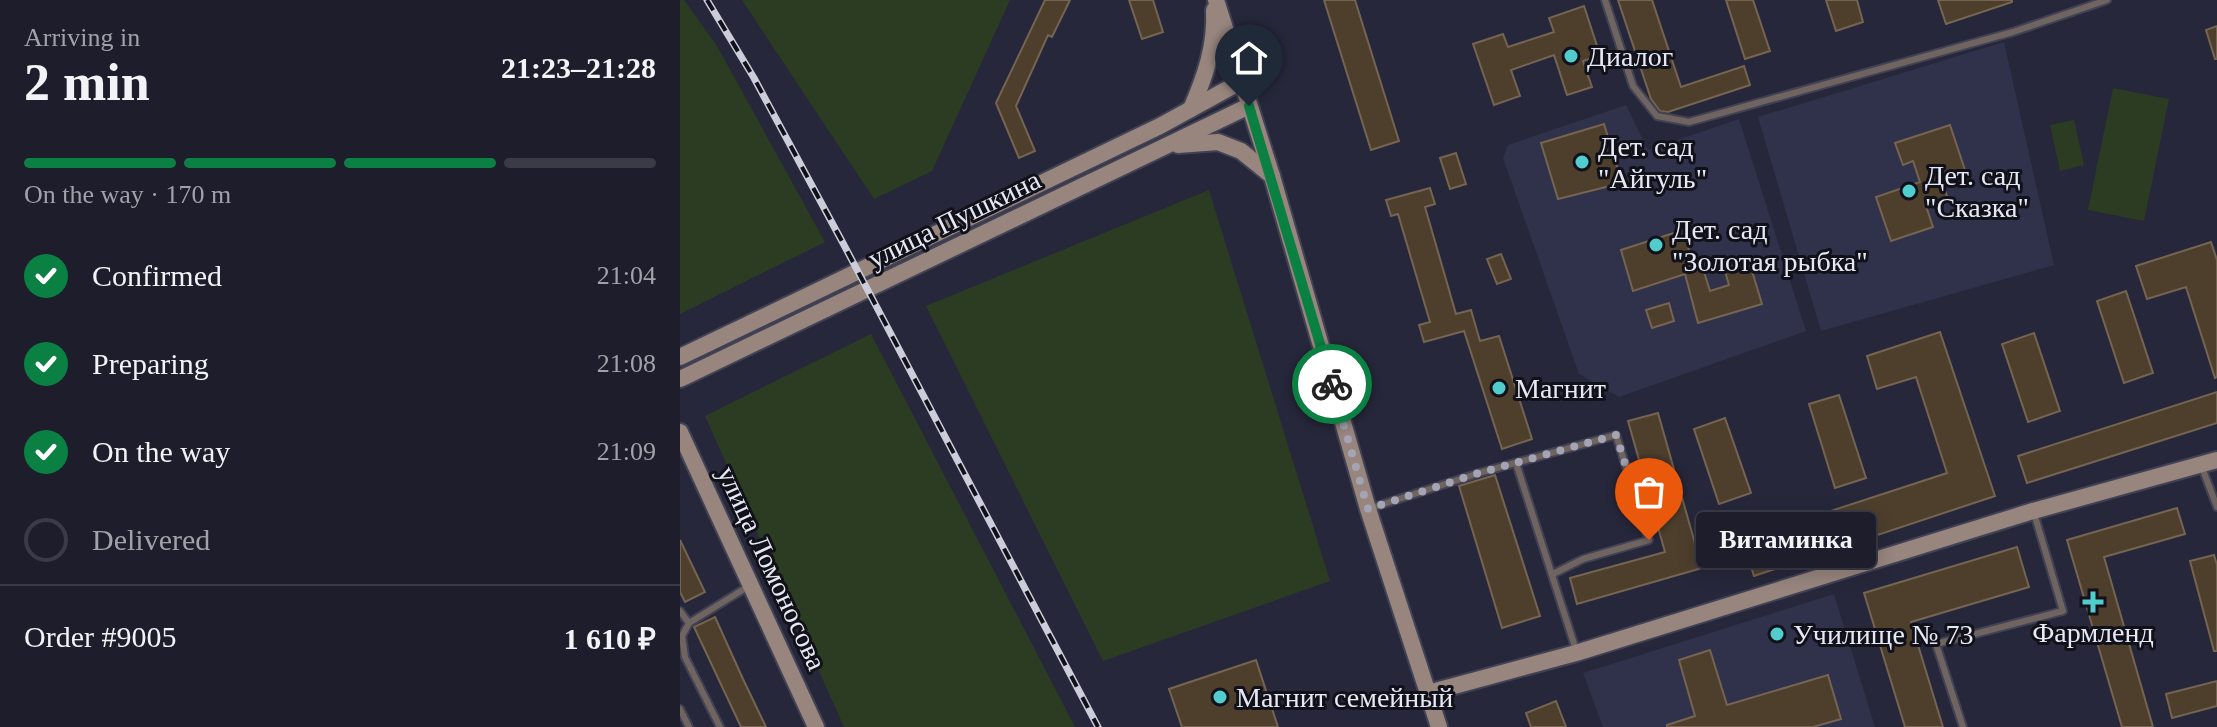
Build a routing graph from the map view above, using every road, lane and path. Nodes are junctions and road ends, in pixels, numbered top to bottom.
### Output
1 (1215, 0) edge
2 (1605, 0) edge
3 (2107, 0) edge
4 (1242, 81) junction
5 (1249, 106) junction
6 (1191, 109) junction
7 (1168, 145) junction
8 (1272, 176) junction
9 (680, 357) edge
10 (680, 379) edge
11 (680, 432) edge
12 (2209, 462) edge
13 (1516, 463) junction
14 (2217, 507) edge
15 (1368, 509) junction
16 (2033, 511) junction
17 (1553, 574) junction
18 (752, 584) junction
19 (680, 611) edge
20 (689, 623) junction
21 (1576, 653) junction
22 (688, 664) junction
23 (680, 667) edge
24 (1428, 693) junction
25 (1395, 705) dead end
26 (680, 709) edge
27 (689, 727) edge
28 (720, 727) edge
29 (816, 727) edge
30 (1439, 727) edge
31 (1963, 727) edge

1 - 4 main road
1 - 6 main road
2 - 3 lane
4 - 5 main road
4 - 6 main road, улица Пушкина
5 - 7 main road, улица Пушкина
5 - 8 main road
6 - 9 main road, улица Пушкина
7 - 8 main road
7 - 10 main road, улица Пушкина
8 - 15 main road
11 - 18 main road, улица Ломоносова
12 - 14 lane
12 - 16 main road
13 - 15 lane
13 - 17 lane
13 - 17 lane
15 - 24 main road
16 - 21 main road
16 - 31 lane
17 - 21 lane
18 - 20 lane
18 - 29 main road, улица Ломоносова
19 - 20 lane
20 - 22 lane
21 - 24 main road
22 - 23 lane
22 - 28 lane
24 - 25 lane
24 - 30 main road
26 - 27 lane

